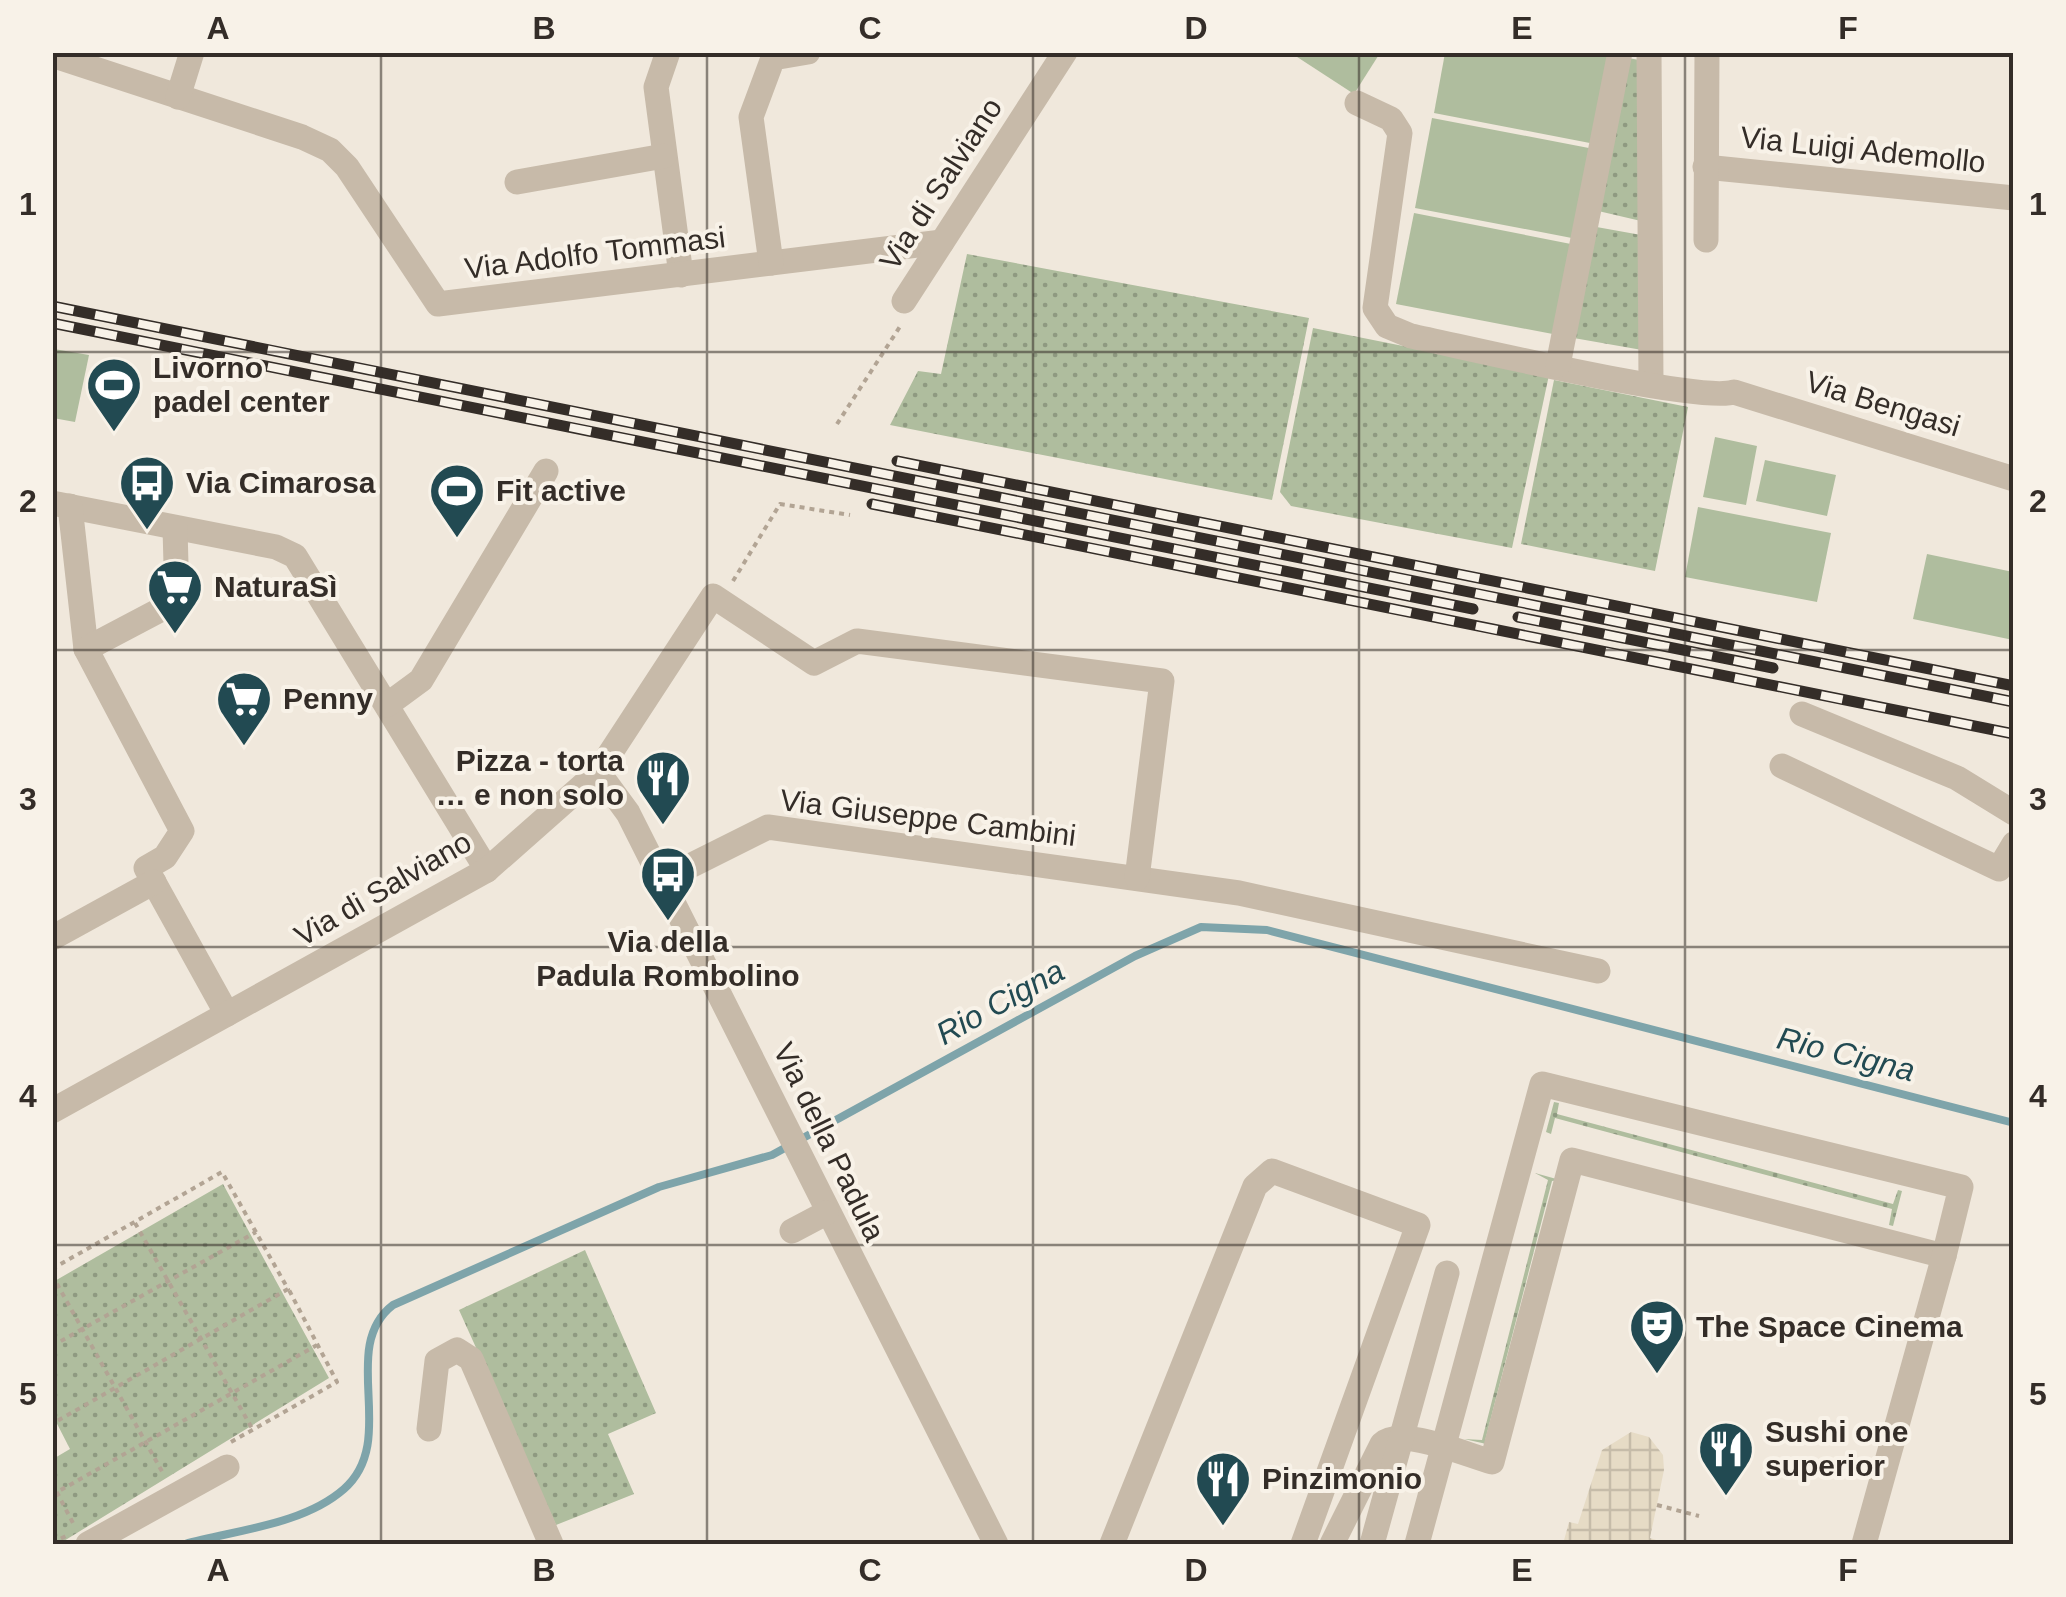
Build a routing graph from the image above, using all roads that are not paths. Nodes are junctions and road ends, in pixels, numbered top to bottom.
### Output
1 (192, 52) edge
2 (668, 52) edge
3 (808, 52) edge
4 (1065, 52) edge
5 (1708, 52) edge
6 (1635, 53) edge
7 (52, 55) edge
8 (178, 97) junction
9 (1357, 104) dead end
10 (664, 156) junction
11 (1706, 167) junction
12 (517, 182) dead end
13 (2014, 198) edge
14 (1706, 240) dead end
15 (951, 244) junction
16 (771, 263) junction
17 (682, 275) junction
18 (907, 306) road end
19 (1558, 365) junction
20 (1652, 383) junction
21 (546, 471) dead end
22 (2014, 479) edge
23 (65, 509) edge
24 (175, 528) junction
25 (86, 649) junction
26 (387, 705) junction
27 (1802, 714) dead end
28 (1782, 766) dead end
29 (598, 772) junction
30 (2014, 813) edge
31 (2014, 844) edge
32 (486, 870) junction
33 (1137, 878) junction
34 (662, 880) junction
35 (154, 882) junction
36 (52, 938) edge
37 (1598, 971) dead end
38 (227, 1014) junction
39 (52, 1111) edge
40 (826, 1214) junction
41 (792, 1231) dead end
42 (1944, 1256) junction
43 (1447, 1274) dead end
44 (429, 1429) dead end
45 (1403, 1435) junction
46 (1442, 1448) junction
47 (226, 1456) road end
48 (88, 1544) edge
49 (550, 1544) edge
50 (996, 1544) edge
51 (1112, 1544) edge
52 (1303, 1544) edge
53 (1332, 1544) edge
54 (1372, 1544) edge
55 (1417, 1544) edge
56 (1864, 1544) edge

1 - 8 street
2 - 10 street
3 - 16 street
4 - 15 street, Via di Salviano
5 - 11 street
6 - 19 street
6 - 20 street
7 - 8 street, Via Adolfo Tommasi
8 - 17 street, Via Adolfo Tommasi
9 - 19 street, Via Bengasi
10 - 12 street
10 - 17 street
11 - 13 street, Via Luigi Ademollo
11 - 14 street
15 - 16 street, Via Adolfo Tommasi
15 - 18 street, Via di Salviano
16 - 17 street, Via Adolfo Tommasi
19 - 20 street, Via Bengasi
20 - 22 street, Via Bengasi
21 - 26 street
23 - 24 street
23 - 25 street
24 - 25 street
24 - 26 street
25 - 35 street
26 - 32 street
27 - 30 street
28 - 31 street
29 - 32 street, Via di Salviano
29 - 33 street, Via di Salviano
29 - 34 street, Via della Padula
32 - 38 street, Via di Salviano
33 - 34 street, Via Giuseppe Cambini
33 - 37 street, Via Giuseppe Cambini
34 - 40 street, Via della Padula
35 - 36 street
35 - 38 street
38 - 39 street, Via di Salviano
40 - 41 street
40 - 50 street, Via della Padula
42 - 46 street
42 - 46 street
42 - 56 street
43 - 45 street
44 - 49 street
45 - 46 street
45 - 53 street
45 - 54 street
46 - 55 street
47 - 48 street
51 - 52 street

